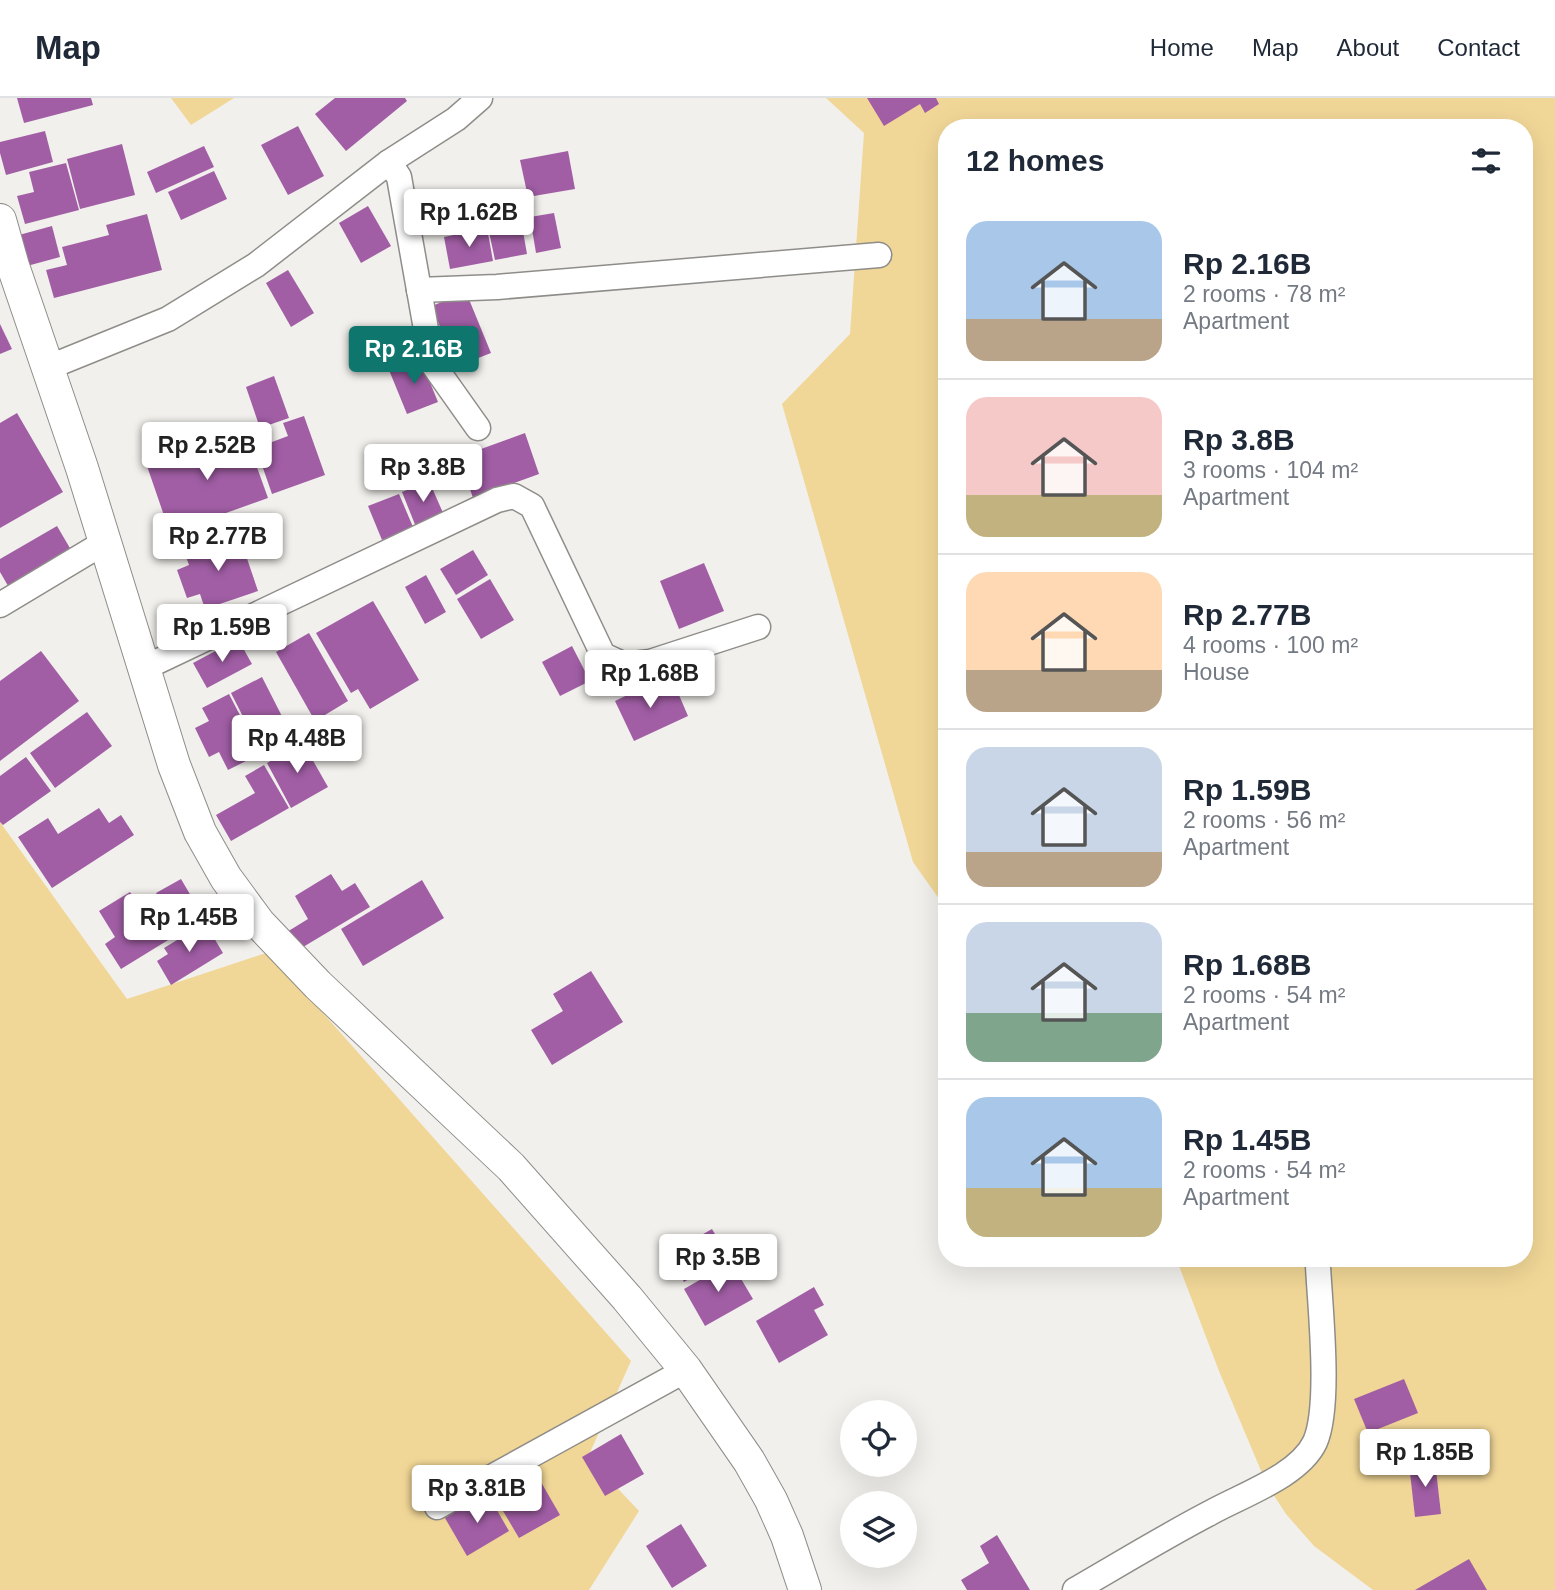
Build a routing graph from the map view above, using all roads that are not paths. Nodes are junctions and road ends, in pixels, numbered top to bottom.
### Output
1 (480, 98) edge
2 (389, 162) junction
3 (0, 220) edge
4 (880, 255) dead end
5 (419, 290) junction
6 (47, 368) junction
7 (478, 428) dead end
8 (105, 542) junction
9 (0, 605) edge
10 (758, 627) dead end
11 (144, 668) junction
12 (1318, 1267) edge
13 (686, 1370) junction
14 (437, 1507) dead end
15 (805, 1590) edge
16 (1075, 1590) edge

1 - 2 street
2 - 5 street
2 - 6 street
3 - 6 street
4 - 5 street
5 - 7 street
6 - 8 street
8 - 9 street
8 - 11 street
10 - 11 street
11 - 13 street
12 - 16 street
13 - 14 street
13 - 15 street

